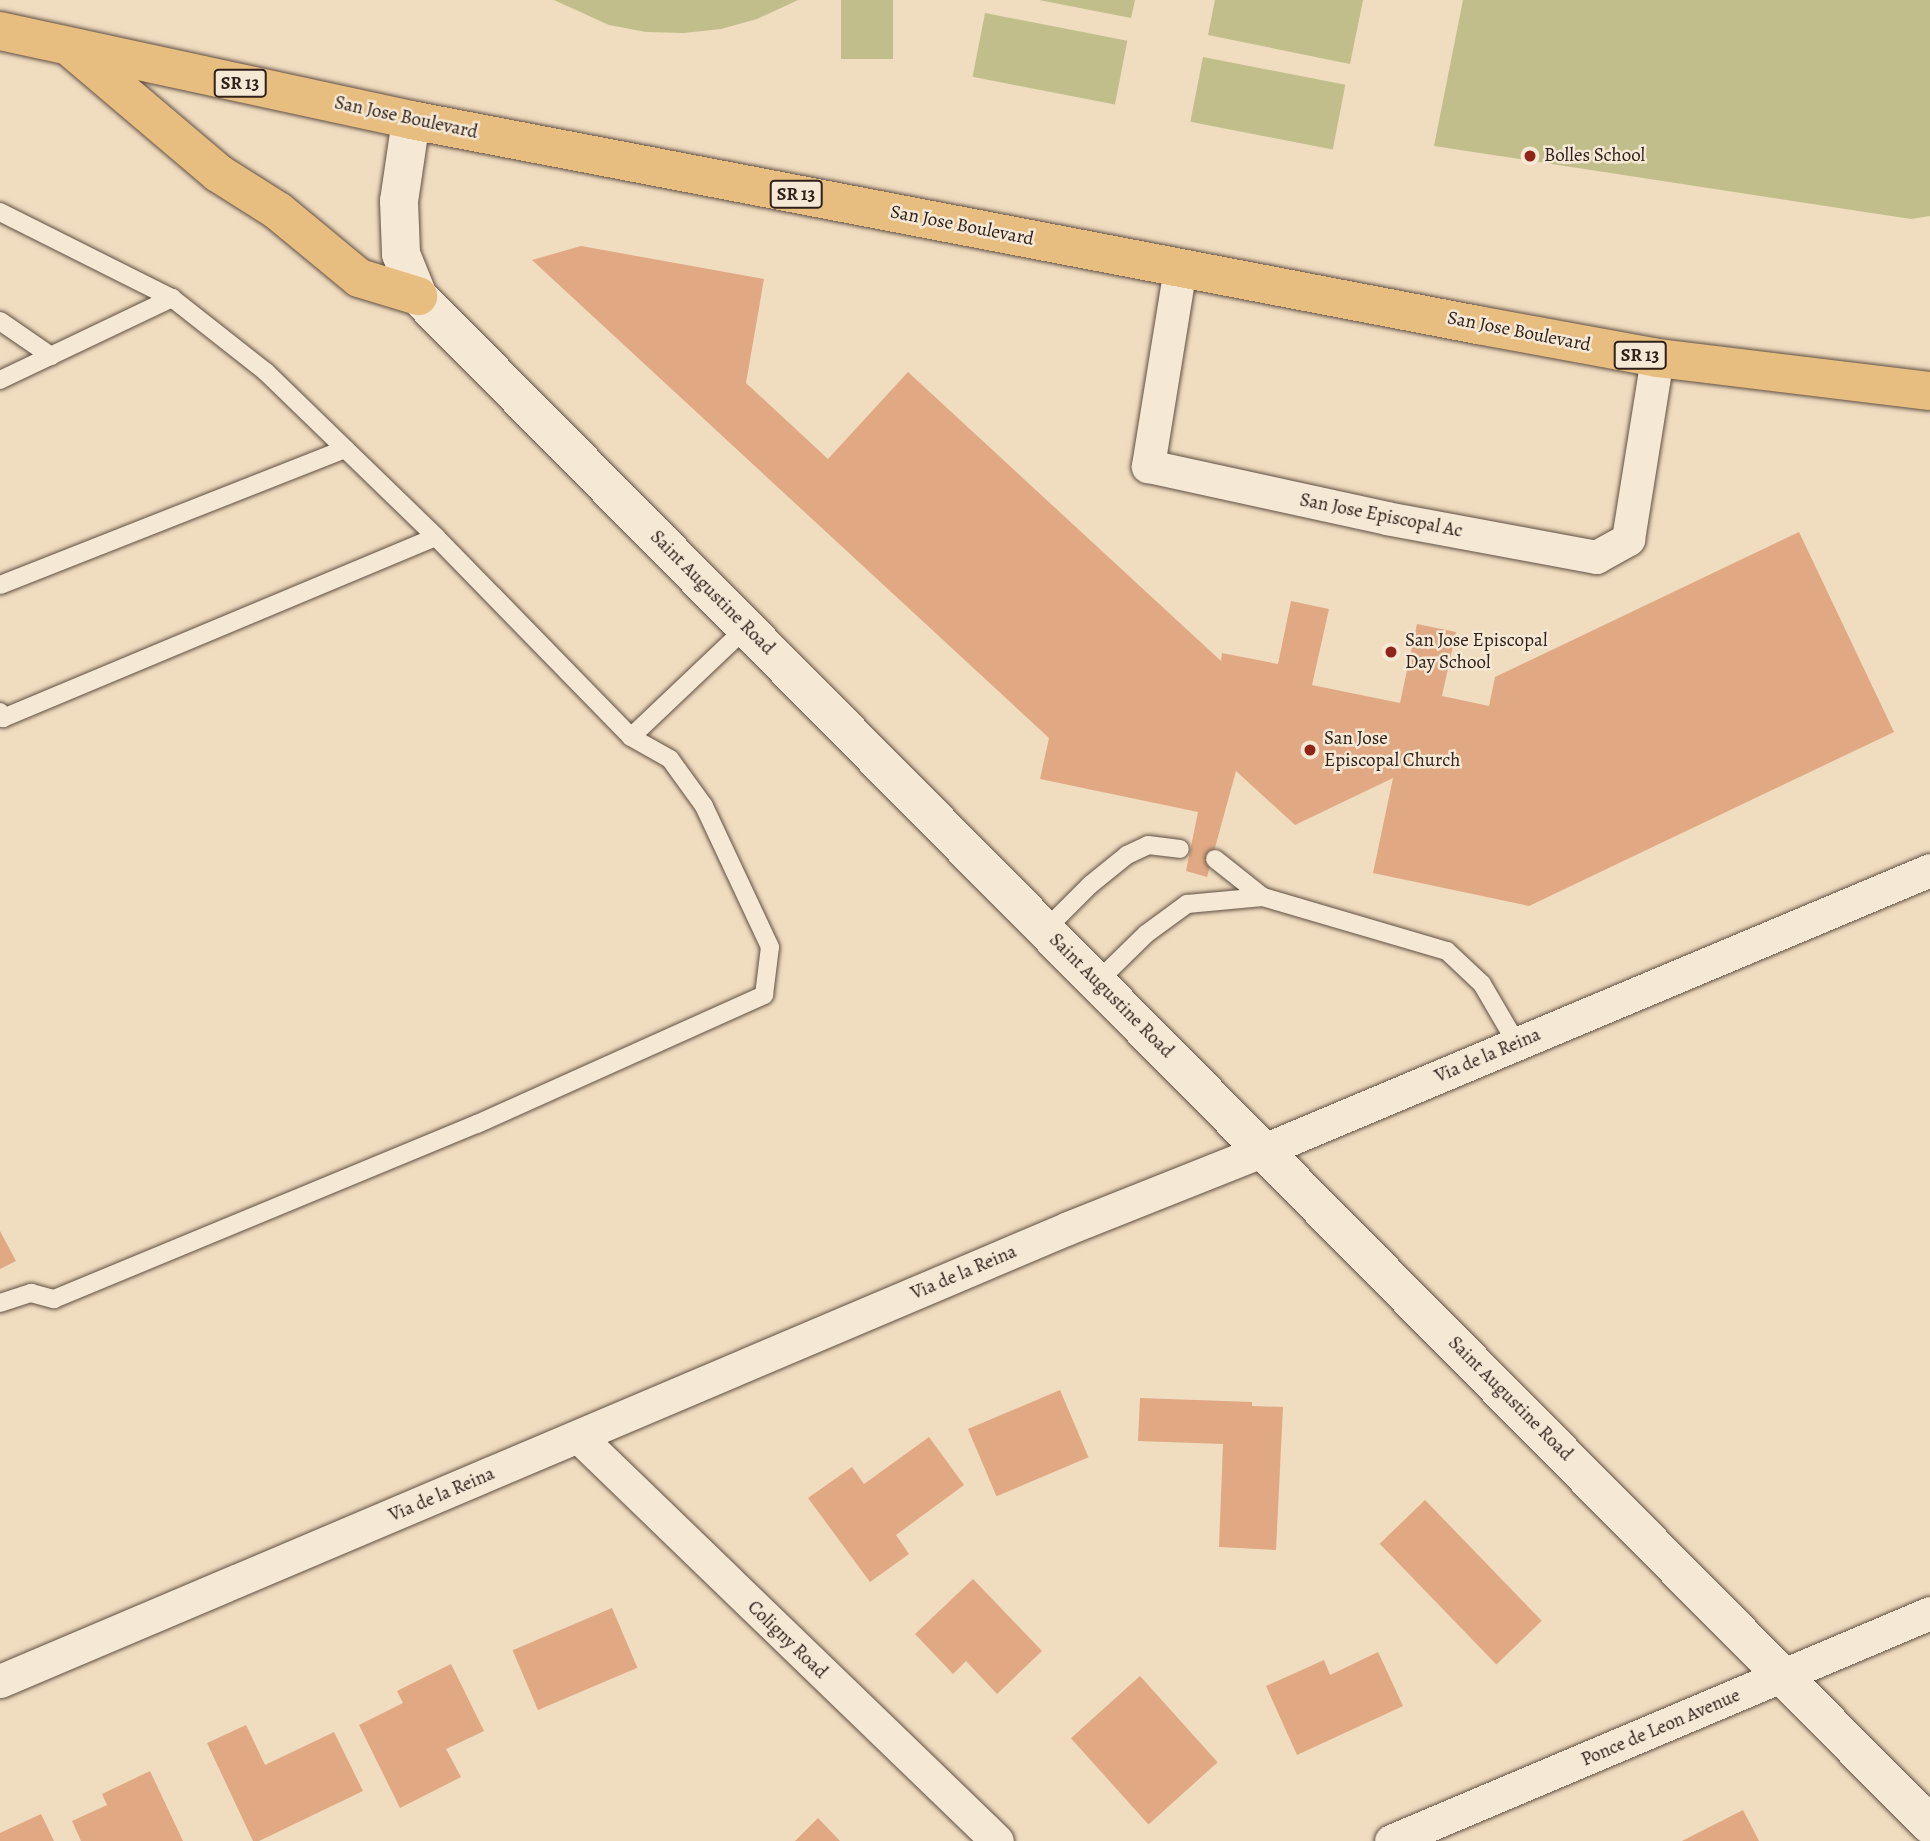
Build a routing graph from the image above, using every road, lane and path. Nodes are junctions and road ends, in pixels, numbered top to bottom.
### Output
1 (0, 31) edge
2 (68, 46) junction
3 (411, 120) junction
4 (0, 212) edge
5 (1180, 268) junction
6 (418, 296) junction
7 (172, 298) junction
8 (0, 321) edge
9 (51, 356) junction
10 (1657, 358) junction
11 (0, 380) edge
12 (1930, 391) edge
13 (345, 449) junction
14 (436, 537) junction
15 (0, 585) edge
16 (746, 628) junction
17 (0, 712) edge
18 (631, 737) junction
19 (1180, 849) dead end
20 (1215, 859) dead end
21 (1927, 876) edge
22 (1263, 897) junction
23 (1045, 930) junction
24 (1097, 982) junction
25 (1517, 1044) junction
26 (1264, 1150) junction
27 (0, 1303) edge
28 (579, 1437) junction
29 (1930, 1612) edge
30 (1783, 1676) junction
31 (0, 1681) edge
32 (1930, 1825) edge
33 (997, 1841) edge
34 (1391, 1841) edge

1 - 2 main road, San Jose Boulevard / SR 13
2 - 3 main road, San Jose Boulevard / SR 13
2 - 6 main road
3 - 5 main road, San Jose Boulevard / SR 13
3 - 6 main road, Saint Augustine Road
4 - 7 lane
5 - 10 main road, San Jose Boulevard / SR 13
5 - 10 street, San Jose Episcopal Ac
6 - 16 main road, Saint Augustine Road
7 - 9 lane
7 - 13 lane
8 - 9 lane
9 - 11 lane
10 - 12 main road, San Jose Boulevard / SR 13
13 - 14 lane
13 - 15 lane
14 - 17 lane
14 - 18 lane
16 - 18 lane
16 - 23 main road, Saint Augustine Road
18 - 27 lane
19 - 23 lane
20 - 22 lane
21 - 25 street, Via de la Reina
22 - 24 lane
22 - 25 lane
23 - 24 main road, Saint Augustine Road
24 - 26 main road, Saint Augustine Road
25 - 26 street, Via de la Reina
26 - 28 street, Via de la Reina
26 - 30 main road, Saint Augustine Road
28 - 31 street, Via de la Reina
28 - 33 street, Coligny Road
29 - 30 street, Ponce de Leon Avenue
30 - 32 main road, Saint Augustine Road
30 - 34 street, Ponce de Leon Avenue

